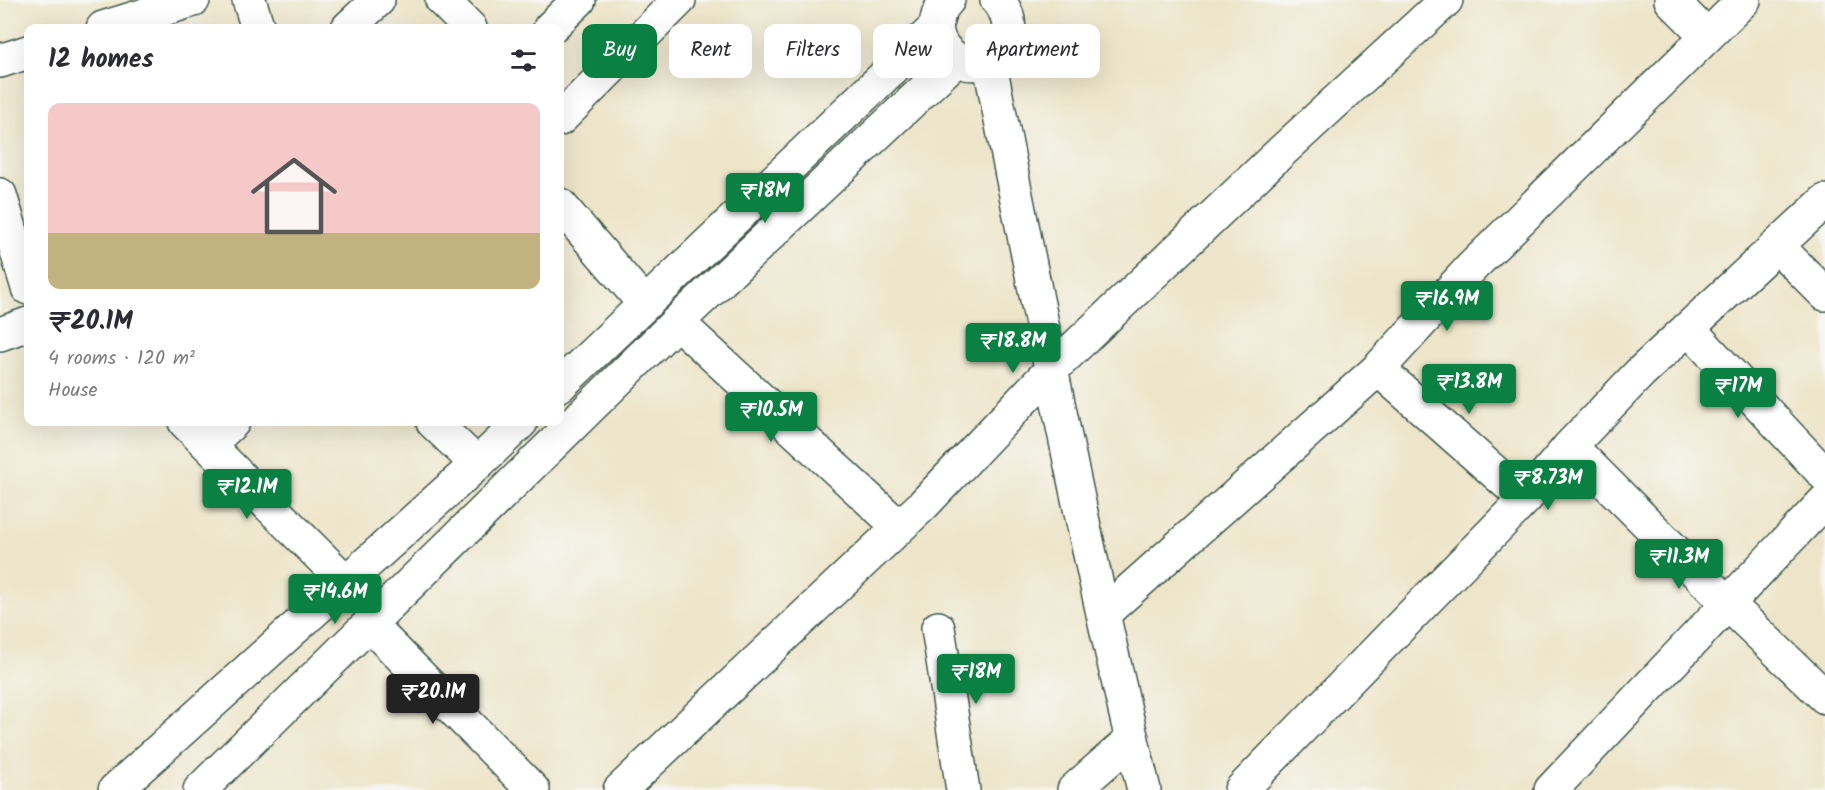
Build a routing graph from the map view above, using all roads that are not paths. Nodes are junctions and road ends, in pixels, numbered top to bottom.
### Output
1 (193, 0) edge
2 (249, 0) edge
3 (378, 0) edge
4 (442, 0) edge
5 (579, 0) edge
6 (679, 0) edge
7 (1446, 0) edge
8 (1671, 0) edge
9 (1744, 0) edge
10 (1003, 2) edge
11 (942, 13) edge
12 (116, 24) edge
13 (257, 24) edge
14 (352, 24) edge
15 (466, 24) edge
16 (554, 24) edge
17 (1009, 24) edge
18 (1707, 36) junction
19 (24, 53) edge
20 (956, 60) junction
21 (0, 61) edge
22 (965, 62) edge
23 (993, 78) edge
24 (564, 114) edge
25 (0, 195) edge
26 (1825, 201) edge
27 (564, 210) edge
28 (1777, 246) junction
29 (24, 275) edge
30 (1825, 294) edge
31 (644, 303) junction
32 (676, 322) junction
33 (24, 325) edge
34 (1688, 328) junction
35 (0, 334) edge
36 (1378, 369) junction
37 (1051, 370) junction
38 (564, 381) edge
39 (189, 426) edge
40 (228, 426) edge
41 (437, 426) edge
42 (517, 426) edge
43 (208, 444) junction
44 (1570, 446) junction
45 (477, 464) junction
46 (1825, 475) edge
47 (1525, 499) junction
48 (1825, 501) edge
49 (899, 527) junction
50 (346, 582) junction
51 (1728, 604) junction
52 (1103, 614) junction
53 (370, 625) junction
54 (295, 626) junction
55 (938, 628) dead end
56 (331, 662) junction
57 (1825, 697) edge
58 (1132, 739) junction
59 (1139, 787) edge
60 (115, 790) edge
61 (200, 790) edge
62 (533, 790) edge
63 (620, 790) edge
64 (963, 790) edge
65 (1074, 790) edge
66 (1241, 790) edge
67 (1551, 790) edge

1 - 12 street
2 - 13 street
3 - 14 street
4 - 15 street
5 - 16 street
6 - 24 street
7 - 37 street
8 - 18 street
9 - 18 street
10 - 17 street
11 - 20 street
11 - 31 street
18 - 36 street
19 - 21 street
20 - 22 street
20 - 32 street
23 - 37 street
25 - 29 street
26 - 28 street
27 - 31 street
28 - 30 street
28 - 34 street
31 - 38 street
32 - 49 street
32 - 53 street
33 - 35 street
34 - 44 street
34 - 46 street
36 - 47 street
36 - 52 street
37 - 49 street
37 - 52 street
39 - 43 street
40 - 43 street
41 - 45 street
42 - 45 street
43 - 50 street
44 - 47 street
44 - 51 street
45 - 50 street
47 - 66 street
48 - 51 street
49 - 63 street
50 - 54 street
51 - 57 street
51 - 67 street
52 - 58 street
53 - 56 street
53 - 62 street
54 - 56 street
54 - 60 street
55 - 64 street
56 - 61 street
58 - 59 street
58 - 65 street

